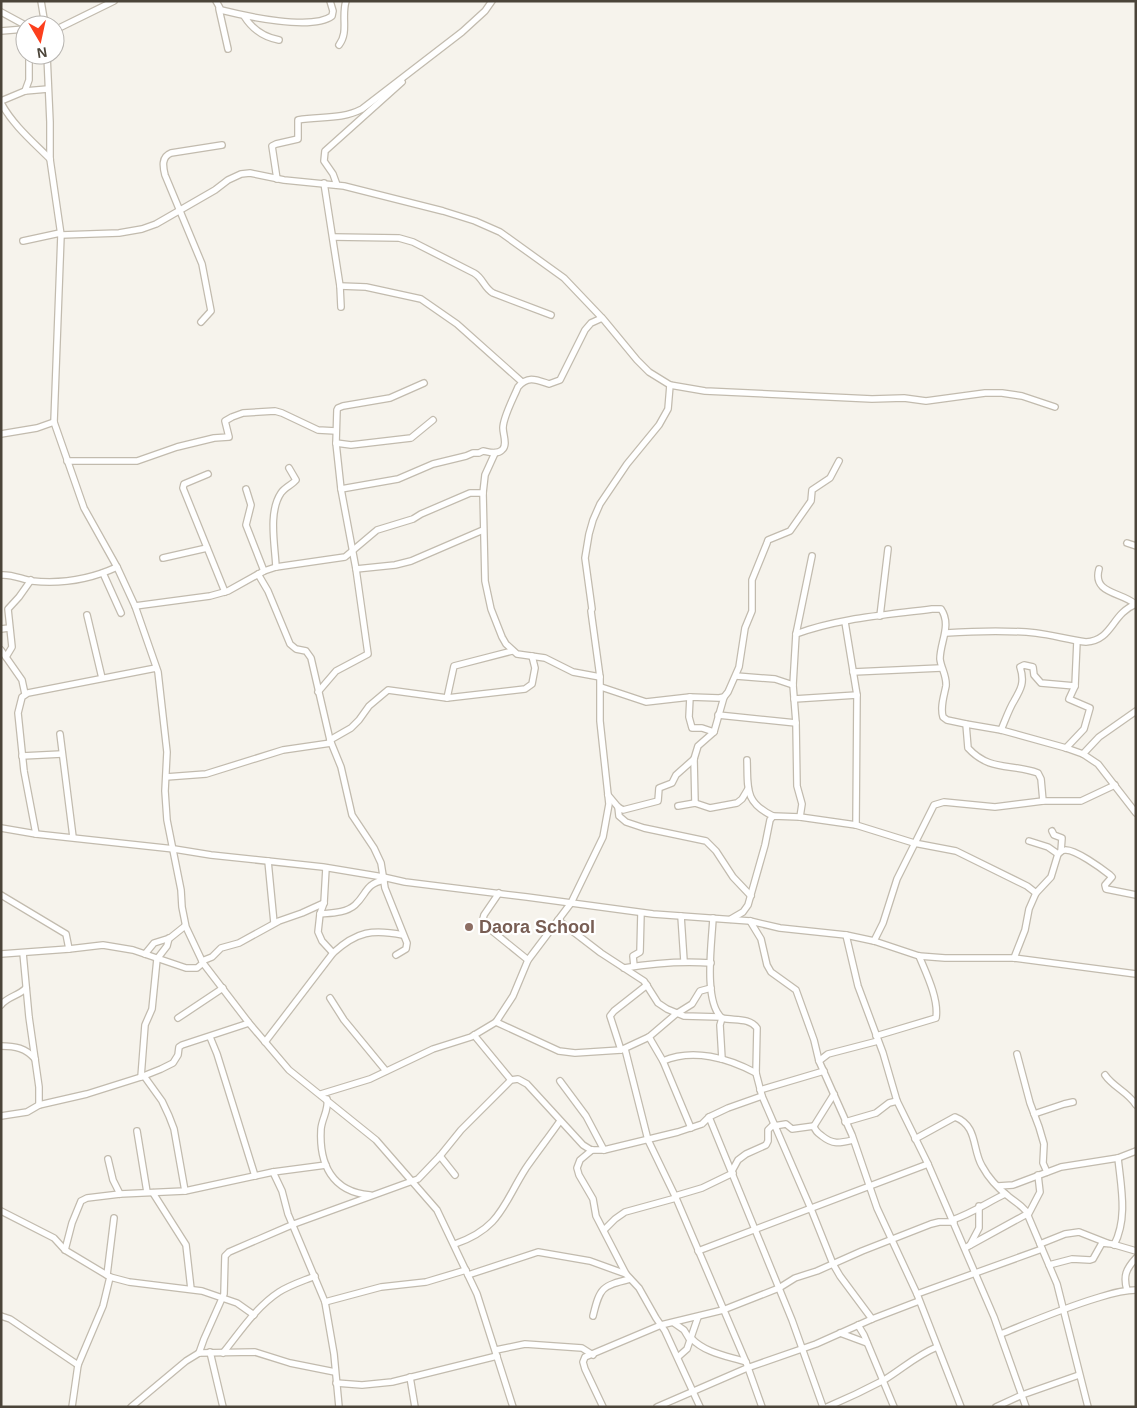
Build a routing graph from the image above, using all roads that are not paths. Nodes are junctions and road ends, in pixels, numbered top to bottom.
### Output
1 (41, 1) edge
2 (114, 1) edge
3 (216, 1) edge
4 (330, 1) edge
5 (346, 1) edge
6 (492, 1) edge
7 (497, 1) edge
8 (219, 9) junction
9 (1, 12) edge
10 (43, 15) edge
11 (244, 16) junction
12 (15, 21) edge
13 (65, 24) edge
14 (15, 29) edge
15 (1, 31) edge
16 (279, 40) dead end
17 (339, 45) dead end
18 (228, 49) dead end
19 (29, 65) edge
20 (47, 65) edge
21 (48, 89) junction
22 (25, 91) junction
23 (1, 102) edge
24 (222, 145) dead end
25 (50, 159) junction
26 (277, 179) junction
27 (324, 183) junction
28 (337, 185) junction
29 (179, 210) junction
30 (60, 234) junction
31 (333, 237) junction
32 (23, 241) dead end
33 (340, 286) junction
34 (341, 307) dead end
35 (551, 314) dead end
36 (602, 318) junction
37 (201, 322) dead end
38 (522, 382) junction
39 (424, 383) dead end
40 (670, 385) junction
41 (1055, 407) dead end
42 (433, 420) dead end
43 (54, 422) junction
44 (336, 431) junction
45 (1, 434) edge
46 (336, 443) junction
47 (495, 453) junction
48 (67, 461) junction
49 (839, 461) dead end
50 (289, 468) dead end
51 (208, 474) dead end
52 (246, 489) dead end
53 (341, 489) junction
54 (483, 493) junction
55 (483, 530) junction
56 (1127, 543) dead end
57 (1136, 546) edge
58 (207, 548) junction
59 (888, 549) dead end
60 (352, 550) junction
61 (812, 556) dead end
62 (163, 558) dead end
63 (117, 566) junction
64 (276, 567) junction
65 (356, 569) junction
66 (1099, 570) dead end
67 (261, 572) junction
68 (103, 573) junction
69 (1, 575) edge
70 (31, 580) junction
71 (225, 592) junction
72 (1135, 604) edge
73 (136, 606) junction
74 (121, 613) dead end
75 (87, 615) dead end
76 (880, 616) junction
77 (845, 622) junction
78 (9, 628) junction
79 (1, 629) edge
80 (946, 633) junction
81 (796, 634) junction
82 (1077, 641) junction
83 (1, 650) edge
84 (512, 651) junction
85 (532, 656) junction
86 (6, 657) junction
87 (156, 668) junction
88 (942, 668) junction
89 (853, 672) junction
90 (736, 676) junction
91 (600, 677) junction
92 (102, 678) junction
93 (794, 685) junction
94 (1076, 686) junction
95 (600, 687) junction
96 (318, 692) junction
97 (25, 694) junction
98 (857, 696) junction
99 (690, 697) junction
100 (724, 697) junction
101 (447, 698) junction
102 (794, 699) junction
103 (1136, 711) edge
104 (718, 715) junction
105 (796, 724) junction
106 (966, 724) junction
107 (1001, 730) junction
108 (714, 732) junction
109 (60, 734) dead end
110 (330, 742) junction
111 (1066, 748) junction
112 (62, 754) junction
113 (1083, 754) junction
114 (22, 756) junction
115 (694, 759) junction
116 (747, 760) dead end
117 (166, 777) junction
118 (1115, 785) junction
119 (748, 789) junction
120 (608, 795) junction
121 (1043, 801) junction
122 (695, 803) junction
123 (678, 806) dead end
124 (618, 807) junction
125 (1136, 813) edge
126 (773, 816) junction
127 (800, 817) junction
128 (856, 825) junction
129 (1, 828) edge
130 (1052, 831) dead end
131 (36, 834) junction
132 (73, 837) junction
133 (1029, 841) dead end
134 (914, 843) junction
135 (174, 849) junction
136 (1060, 853) junction
137 (268, 861) junction
138 (326, 868) junction
139 (384, 878) junction
140 (499, 893) junction
141 (1036, 893) junction
142 (1, 895) edge
143 (1136, 895) edge
144 (751, 896) junction
145 (324, 903) junction
146 (571, 903) junction
147 (641, 913) junction
148 (320, 914) junction
149 (681, 916) junction
150 (712, 918) junction
151 (731, 919) junction
152 (558, 920) junction
153 (750, 921) junction
154 (274, 923) junction
155 (185, 926) junction
156 (403, 935) junction
157 (846, 935) junction
158 (169, 938) junction
159 (874, 941) junction
160 (69, 950) junction
161 (23, 953) junction
162 (333, 953) junction
163 (1, 954) edge
164 (145, 954) junction
165 (396, 955) dead end
166 (919, 956) junction
167 (1014, 958) junction
168 (157, 959) junction
169 (528, 960) junction
170 (202, 962) junction
171 (684, 962) junction
172 (711, 963) junction
173 (634, 966) junction
174 (624, 968) junction
175 (1136, 974) edge
176 (647, 984) junction
177 (26, 988) junction
178 (223, 988) junction
179 (711, 988) junction
180 (330, 998) dead end
181 (1, 1005) edge
182 (676, 1014) junction
183 (721, 1017) junction
184 (178, 1018) dead end
185 (496, 1022) junction
186 (249, 1023) junction
187 (474, 1035) junction
188 (210, 1036) junction
189 (649, 1037) junction
190 (877, 1039) junction
191 (265, 1042) junction
192 (1, 1046) edge
193 (623, 1050) junction
194 (1017, 1054) dead end
195 (35, 1059) junction
196 (722, 1059) junction
197 (663, 1061) junction
198 (819, 1061) junction
199 (386, 1071) junction
200 (824, 1071) junction
201 (756, 1073) junction
202 (1105, 1074) dead end
203 (143, 1076) junction
204 (511, 1080) junction
205 (560, 1081) dead end
206 (762, 1093) junction
207 (321, 1094) junction
208 (834, 1094) junction
209 (327, 1099) junction
210 (897, 1101) junction
211 (1073, 1102) dead end
212 (39, 1105) junction
213 (1136, 1105) edge
214 (1034, 1114) junction
215 (1, 1116) edge
216 (709, 1117) junction
217 (560, 1121) junction
218 (845, 1122) junction
219 (774, 1125) junction
220 (814, 1126) junction
221 (691, 1128) junction
222 (137, 1131) dead end
223 (648, 1140) junction
224 (853, 1140) junction
225 (915, 1140) junction
226 (592, 1150) junction
227 (604, 1150) junction
228 (1136, 1151) edge
229 (440, 1156) junction
230 (1118, 1158) junction
231 (108, 1159) dead end
232 (326, 1164) junction
233 (928, 1164) junction
234 (274, 1172) junction
235 (732, 1172) junction
236 (1047, 1172) junction
237 (455, 1175) dead end
238 (1038, 1175) junction
239 (255, 1176) junction
240 (411, 1180) junction
241 (998, 1186) junction
242 (869, 1188) junction
243 (150, 1192) junction
244 (185, 1192) junction
245 (120, 1194) junction
246 (1005, 1194) junction
247 (375, 1195) junction
248 (676, 1197) junction
249 (979, 1206) junction
250 (811, 1209) junction
251 (1, 1210) edge
252 (1027, 1214) junction
253 (114, 1218) dead end
254 (953, 1221) junction
255 (294, 1224) junction
256 (604, 1230) junction
257 (755, 1230) junction
258 (892, 1241) junction
259 (1107, 1243) junction
260 (455, 1244) junction
261 (1114, 1244) junction
262 (968, 1247) junction
263 (1041, 1247) junction
264 (65, 1250) junction
265 (698, 1251) junction
266 (1136, 1251) edge
267 (1136, 1258) edge
268 (833, 1264) junction
269 (1049, 1265) junction
270 (467, 1272) junction
271 (974, 1274) junction
272 (108, 1276) junction
273 (315, 1276) junction
274 (628, 1277) junction
275 (779, 1288) junction
276 (191, 1289) junction
277 (1127, 1290) junction
278 (1136, 1290) edge
279 (222, 1298) junction
280 (918, 1298) junction
281 (325, 1302) junction
282 (1063, 1309) junction
283 (723, 1310) junction
284 (254, 1315) junction
285 (1, 1316) edge
286 (593, 1316) dead end
287 (698, 1316) junction
288 (872, 1319) junction
289 (674, 1323) junction
290 (661, 1325) junction
291 (858, 1325) junction
292 (840, 1333) junction
293 (1001, 1334) junction
294 (691, 1339) junction
295 (867, 1344) junction
296 (937, 1347) junction
297 (803, 1348) junction
298 (210, 1352) junction
299 (199, 1353) junction
300 (223, 1353) junction
301 (497, 1353) junction
302 (593, 1355) junction
303 (678, 1357) junction
304 (78, 1365) junction
305 (746, 1365) junction
306 (335, 1372) junction
307 (1079, 1375) junction
308 (410, 1377) junction
309 (883, 1380) junction
310 (336, 1383) junction
311 (694, 1392) junction
312 (1022, 1395) junction
313 (72, 1407) edge
314 (131, 1407) edge
315 (223, 1407) edge
316 (338, 1407) edge
317 (415, 1407) edge
318 (513, 1407) edge
319 (603, 1407) edge
320 (657, 1407) edge
321 (700, 1407) edge
322 (762, 1407) edge
323 (825, 1407) edge
324 (894, 1407) edge
325 (961, 1407) edge
326 (996, 1407) edge
327 (1026, 1407) edge
328 (1088, 1407) edge

1 - 10 street
2 - 13 street
3 - 8 street
4 - 11 street
5 - 17 street
6 - 26 street
7 - 28 street
8 - 11 street
8 - 18 street
9 - 12 street
11 - 16 street
14 - 15 street
19 - 22 street
20 - 21 street
21 - 22 street
21 - 25 street
22 - 23 street
23 - 25 street
24 - 29 street
25 - 30 street
26 - 27 street
26 - 29 street
27 - 28 street
27 - 31 street
28 - 36 street
29 - 30 street
29 - 37 street
30 - 32 street
30 - 43 street
31 - 33 street
31 - 35 street
33 - 34 street
33 - 38 street
36 - 38 street
36 - 40 street
38 - 47 street
39 - 44 street
40 - 41 street
40 - 91 street
42 - 46 street
43 - 45 street
43 - 48 street
44 - 46 street
44 - 48 street
46 - 53 street
47 - 53 street
47 - 54 street
48 - 63 street
49 - 90 street
50 - 64 street
51 - 58 street
52 - 67 street
53 - 60 street
54 - 55 street
54 - 60 street
55 - 65 street
55 - 84 street
56 - 57 street
58 - 62 street
58 - 71 street
59 - 76 street
60 - 64 street
60 - 65 street
61 - 81 street
63 - 68 street
63 - 73 street
64 - 67 street
65 - 96 street
66 - 72 street
67 - 71 street
67 - 96 street
68 - 70 street
68 - 74 street
69 - 70 street
70 - 78 street
71 - 73 street
72 - 82 street
73 - 87 street
75 - 92 street
76 - 77 street
76 - 80 street
77 - 81 street
77 - 89 street
78 - 79 street
78 - 86 street
80 - 82 street
80 - 88 street
81 - 93 street
82 - 94 street
83 - 86 street
84 - 85 street
84 - 101 street
85 - 91 street
85 - 101 street
86 - 97 street
87 - 92 street
87 - 117 street
88 - 89 street
88 - 106 street
89 - 98 street
90 - 93 street
90 - 100 street
91 - 95 street
92 - 97 street
93 - 102 street
94 - 107 street
94 - 111 street
95 - 99 street
95 - 120 street
96 - 110 street
97 - 114 street
98 - 102 street
98 - 128 street
99 - 100 street
99 - 108 street
100 - 104 street
101 - 110 street
102 - 105 street
103 - 113 street
104 - 105 street
104 - 108 street
105 - 127 street
106 - 107 street
106 - 121 street
107 - 111 street
108 - 115 street
109 - 112 street
110 - 117 street
110 - 139 street
111 - 113 street
112 - 114 street
112 - 132 street
113 - 118 street
114 - 131 street
115 - 122 street
115 - 124 street
116 - 119 street
117 - 135 street
118 - 121 street
118 - 125 street
119 - 122 street
119 - 126 street
120 - 124 street
120 - 146 street
121 - 134 street
122 - 123 street
124 - 144 street
126 - 127 street
126 - 144 street
127 - 128 street
128 - 134 street
129 - 131 street
130 - 136 street
131 - 132 street
132 - 135 street
133 - 136 street
134 - 141 street
134 - 159 street
135 - 137 street
135 - 155 street
136 - 141 street
136 - 143 street
137 - 138 street
137 - 154 street
138 - 139 street
138 - 145 street
139 - 140 street
139 - 148 street
139 - 156 street
140 - 146 street
140 - 169 street
141 - 167 street
142 - 160 street
144 - 151 street
145 - 148 street
145 - 154 street
146 - 147 street
146 - 152 street
147 - 149 street
147 - 173 street
148 - 162 street
149 - 150 street
149 - 171 street
150 - 151 street
150 - 172 street
151 - 153 street
152 - 169 street
152 - 174 street
153 - 157 street
153 - 198 street
154 - 170 street
155 - 158 street
155 - 170 street
156 - 162 street
156 - 165 street
157 - 159 street
157 - 190 street
158 - 164 street
158 - 168 street
159 - 166 street
160 - 161 street
160 - 164 street
161 - 163 street
161 - 177 street
162 - 191 street
164 - 168 street
166 - 167 street
166 - 190 street
167 - 175 street
168 - 170 street
168 - 203 street
169 - 185 street
170 - 178 street
171 - 172 street
171 - 173 street
172 - 179 street
173 - 174 street
174 - 176 street
176 - 182 street
176 - 193 street
177 - 181 street
177 - 195 street
178 - 184 street
178 - 186 street
179 - 182 street
179 - 183 street
180 - 199 street
182 - 183 street
182 - 189 street
183 - 196 street
183 - 201 street
185 - 187 street
185 - 193 street
186 - 188 street
186 - 191 street
187 - 199 street
187 - 204 street
188 - 203 street
188 - 239 street
189 - 193 street
189 - 197 street
190 - 198 street
190 - 210 street
191 - 207 street
192 - 195 street
193 - 223 street
194 - 214 street
195 - 212 street
196 - 197 street
196 - 201 street
197 - 221 street
198 - 200 street
199 - 207 street
200 - 206 street
200 - 208 street
201 - 206 street
202 - 213 street
203 - 212 street
203 - 244 street
204 - 217 street
204 - 229 street
205 - 227 street
206 - 216 street
206 - 219 street
207 - 209 street
208 - 218 street
208 - 220 street
209 - 232 street
209 - 240 street
210 - 218 street
210 - 225 street
211 - 214 street
212 - 215 street
214 - 236 street
216 - 221 street
216 - 235 street
217 - 226 street
217 - 260 street
218 - 224 street
219 - 220 street
219 - 235 street
219 - 250 street
220 - 224 street
221 - 223 street
222 - 243 street
223 - 227 street
223 - 248 street
224 - 242 street
225 - 233 street
225 - 241 street
226 - 227 street
226 - 256 street
228 - 230 street
229 - 237 street
229 - 240 street
230 - 236 street
230 - 261 street
231 - 245 street
232 - 234 street
232 - 247 street
233 - 242 street
233 - 254 street
234 - 239 street
234 - 255 street
235 - 248 street
235 - 257 street
236 - 238 street
238 - 241 street
238 - 252 street
239 - 244 street
240 - 247 street
240 - 260 street
241 - 246 street
242 - 250 street
242 - 258 street
243 - 244 street
243 - 245 street
243 - 276 street
245 - 264 street
246 - 249 street
246 - 252 street
247 - 255 street
248 - 256 street
248 - 265 street
249 - 254 street
249 - 262 street
250 - 257 street
250 - 268 street
251 - 264 street
252 - 262 street
252 - 263 street
253 - 272 street
254 - 258 street
254 - 262 street
255 - 273 street
255 - 279 street
256 - 274 street
257 - 265 street
257 - 275 street
258 - 268 street
258 - 280 street
259 - 261 street
259 - 263 street
259 - 269 street
260 - 270 street
261 - 266 street
262 - 271 street
263 - 269 street
263 - 271 street
264 - 272 street
265 - 283 street
267 - 277 street
268 - 275 street
268 - 288 street
269 - 282 street
270 - 274 street
270 - 281 street
270 - 301 street
271 - 280 street
271 - 293 street
272 - 276 street
272 - 304 street
273 - 281 street
273 - 284 street
274 - 286 street
274 - 290 street
275 - 283 street
275 - 297 street
276 - 279 street
277 - 278 street
277 - 282 street
279 - 284 street
279 - 299 street
280 - 288 street
280 - 296 street
281 - 306 street
282 - 293 street
282 - 307 street
283 - 287 street
283 - 305 street
284 - 300 street
285 - 304 street
287 - 289 street
287 - 294 street
288 - 291 street
289 - 290 street
289 - 294 street
290 - 302 street
290 - 303 street
291 - 292 street
291 - 295 street
292 - 295 street
292 - 297 street
293 - 312 street
294 - 303 street
294 - 305 street
295 - 309 street
296 - 309 street
296 - 325 street
297 - 305 street
297 - 323 street
298 - 299 street
298 - 300 street
298 - 315 street
299 - 314 street
300 - 306 street
301 - 302 street
301 - 308 street
301 - 318 street
302 - 319 street
303 - 311 street
304 - 313 street
305 - 311 street
305 - 322 street
306 - 310 street
307 - 312 street
307 - 328 street
308 - 310 street
308 - 317 street
309 - 323 street
309 - 324 street
310 - 316 street
311 - 320 street
311 - 321 street
312 - 326 street
312 - 327 street

